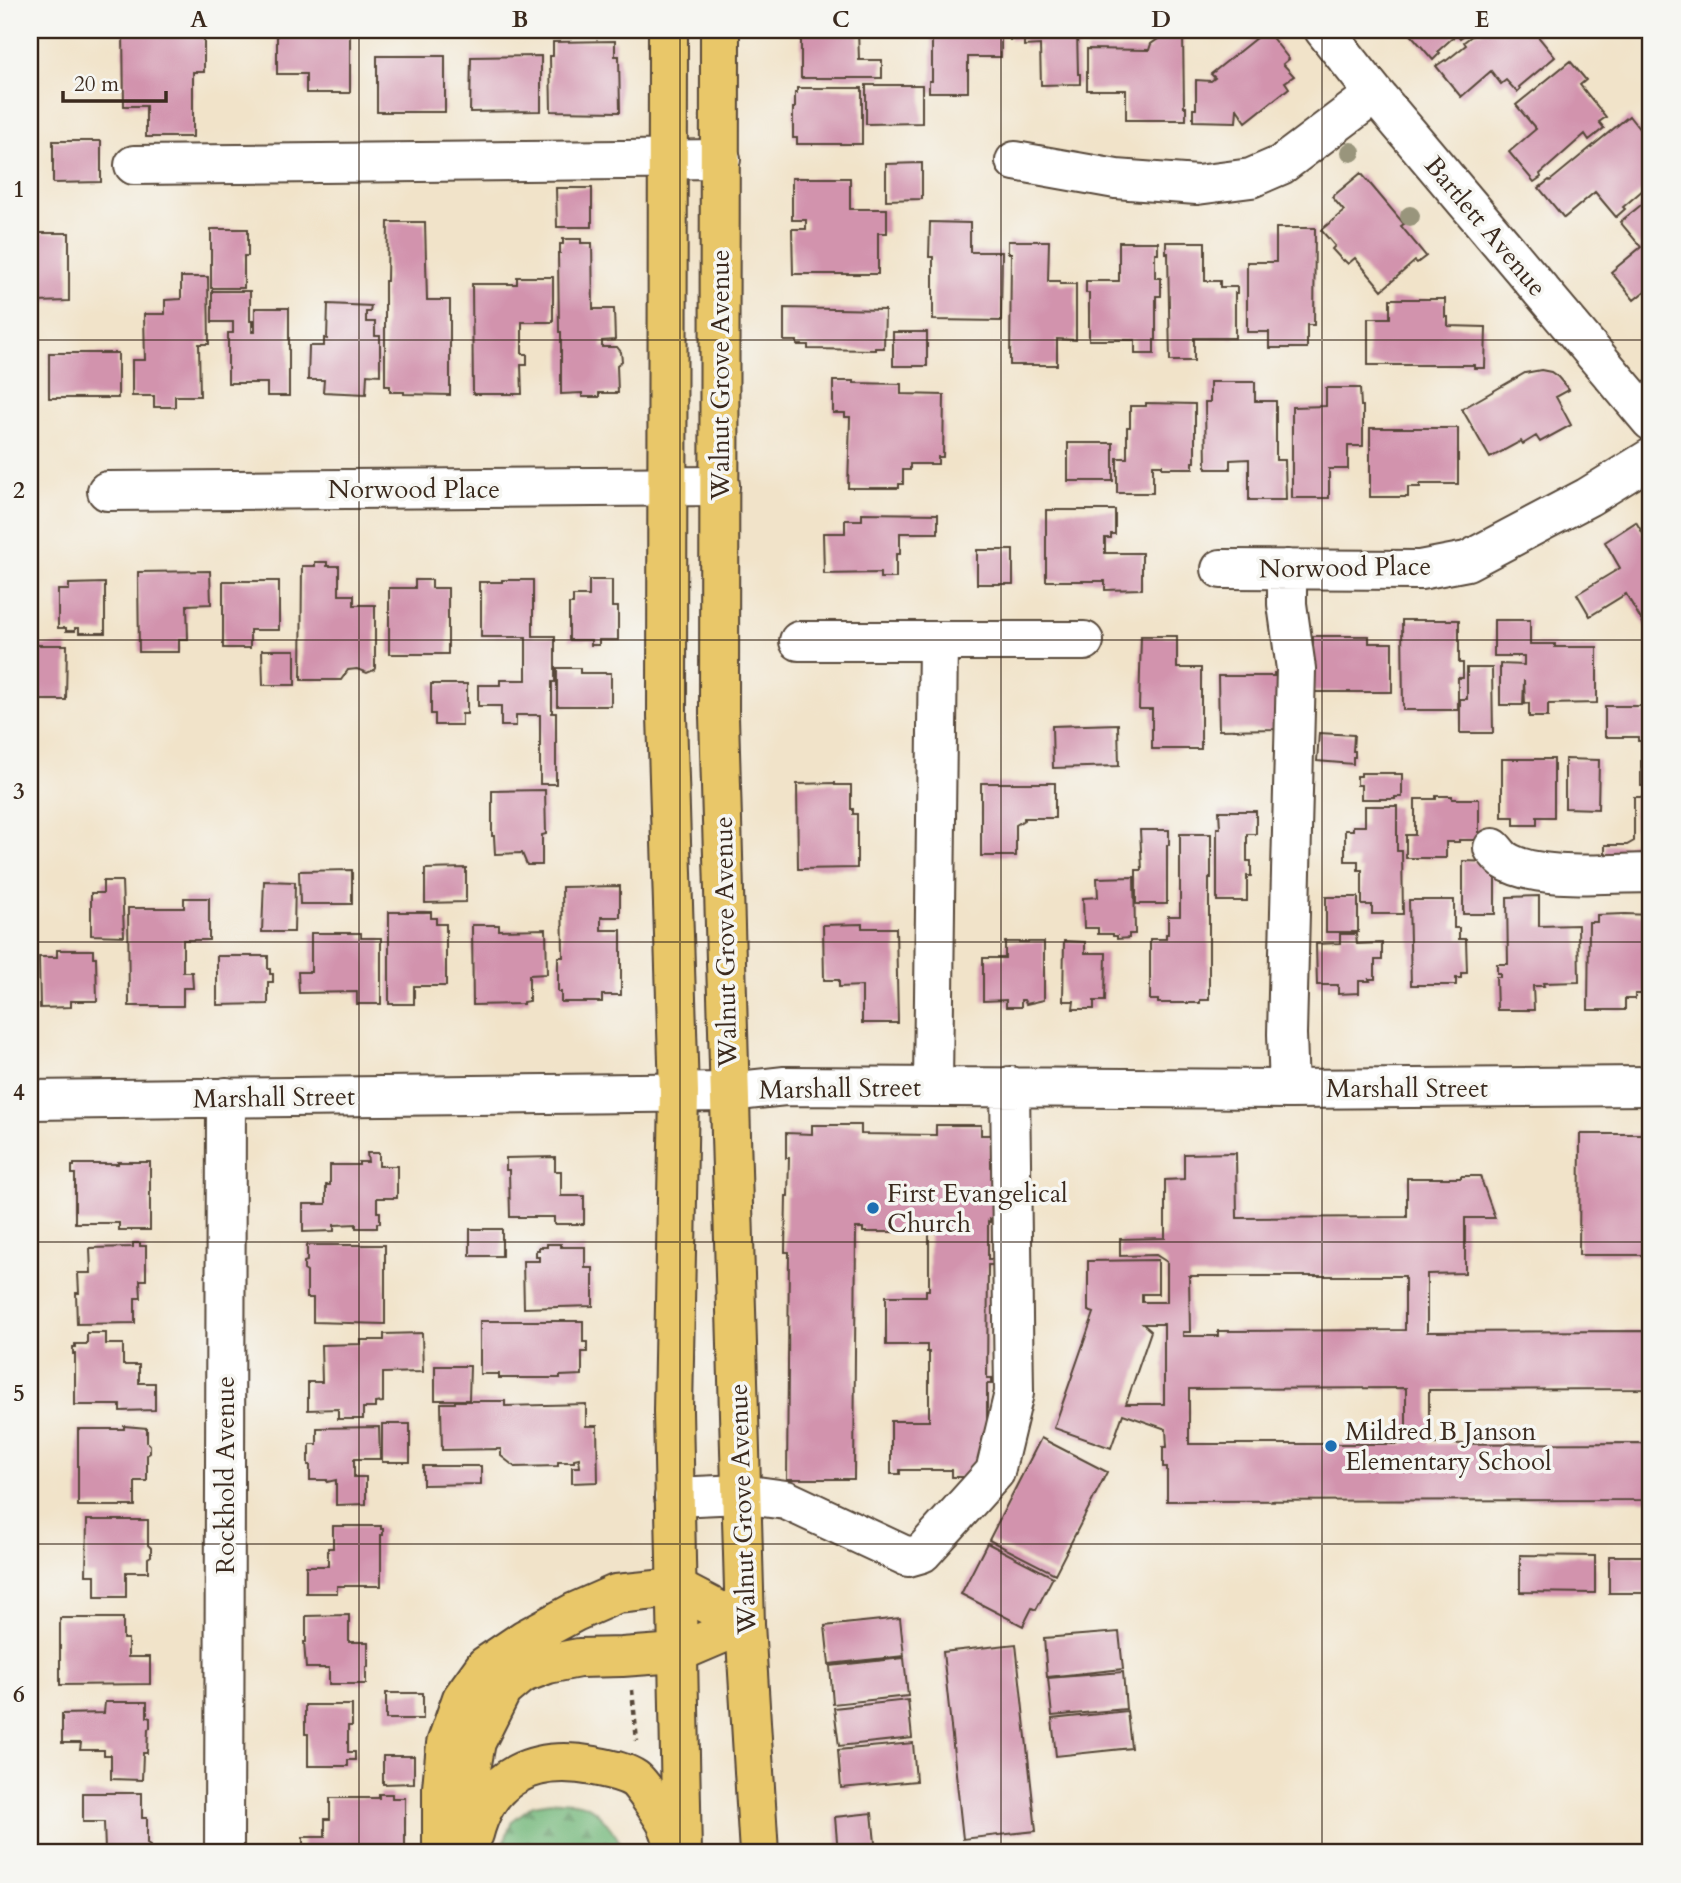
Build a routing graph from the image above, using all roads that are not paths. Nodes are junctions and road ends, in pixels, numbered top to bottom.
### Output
1 (668, 30) edge
2 (720, 30) edge
3 (1324, 30) edge
4 (1374, 94) junction
5 (721, 159) junction
6 (668, 160) junction
7 (1015, 161) dead end
8 (134, 165) dead end
9 (1651, 421) edge
10 (1651, 458) edge
11 (668, 486) junction
12 (720, 486) junction
13 (107, 491) dead end
14 (1221, 569) dead end
15 (1287, 569) junction
16 (799, 641) dead end
17 (939, 641) junction
18 (1084, 641) dead end
19 (1493, 848) dead end
20 (1651, 873) edge
21 (933, 1086) junction
22 (1010, 1086) junction
23 (1651, 1086) edge
24 (1289, 1089) junction
25 (679, 1092) junction
26 (729, 1092) junction
27 (226, 1097) junction
28 (30, 1100) edge
29 (741, 1494) junction
30 (674, 1497) junction
31 (676, 1588) junction
32 (745, 1623) junction
33 (677, 1653) junction
34 (224, 1853) edge
35 (442, 1853) edge
36 (469, 1853) edge
37 (675, 1853) edge
38 (682, 1853) edge
39 (759, 1853) edge

1 - 6 main road, Walnut Grove Avenue
2 - 5 main road, Walnut Grove Avenue
3 - 4 street, Bartlett Avenue
4 - 7 street
4 - 9 street, Bartlett Avenue
5 - 6 street
5 - 12 main road, Walnut Grove Avenue
6 - 8 street
6 - 11 main road, Walnut Grove Avenue
10 - 15 street, Norwood Place
11 - 12 street, Norwood Place
11 - 13 street, Norwood Place
11 - 25 main road, Walnut Grove Avenue
12 - 26 main road, Walnut Grove Avenue
14 - 15 street, Norwood Place
15 - 24 street
16 - 17 street
17 - 18 street
17 - 21 street
19 - 20 street
21 - 22 street, Marshall Street
21 - 26 street, Marshall Street
22 - 24 street, Marshall Street
22 - 29 street
23 - 24 street, Marshall Street
25 - 26 street, Marshall Street
25 - 27 street, Marshall Street
25 - 30 main road, Walnut Grove Avenue
26 - 29 main road, Walnut Grove Avenue
27 - 28 street, Marshall Street
27 - 34 street, Rockhold Avenue
29 - 30 street
29 - 32 main road, Walnut Grove Avenue
30 - 31 main road, Walnut Grove Avenue
31 - 32 main road
31 - 33 main road, Walnut Grove Avenue
31 - 35 main road
32 - 33 main road
32 - 39 main road, Walnut Grove Avenue
33 - 36 main road
33 - 38 main road, Walnut Grove Avenue
36 - 37 main road

